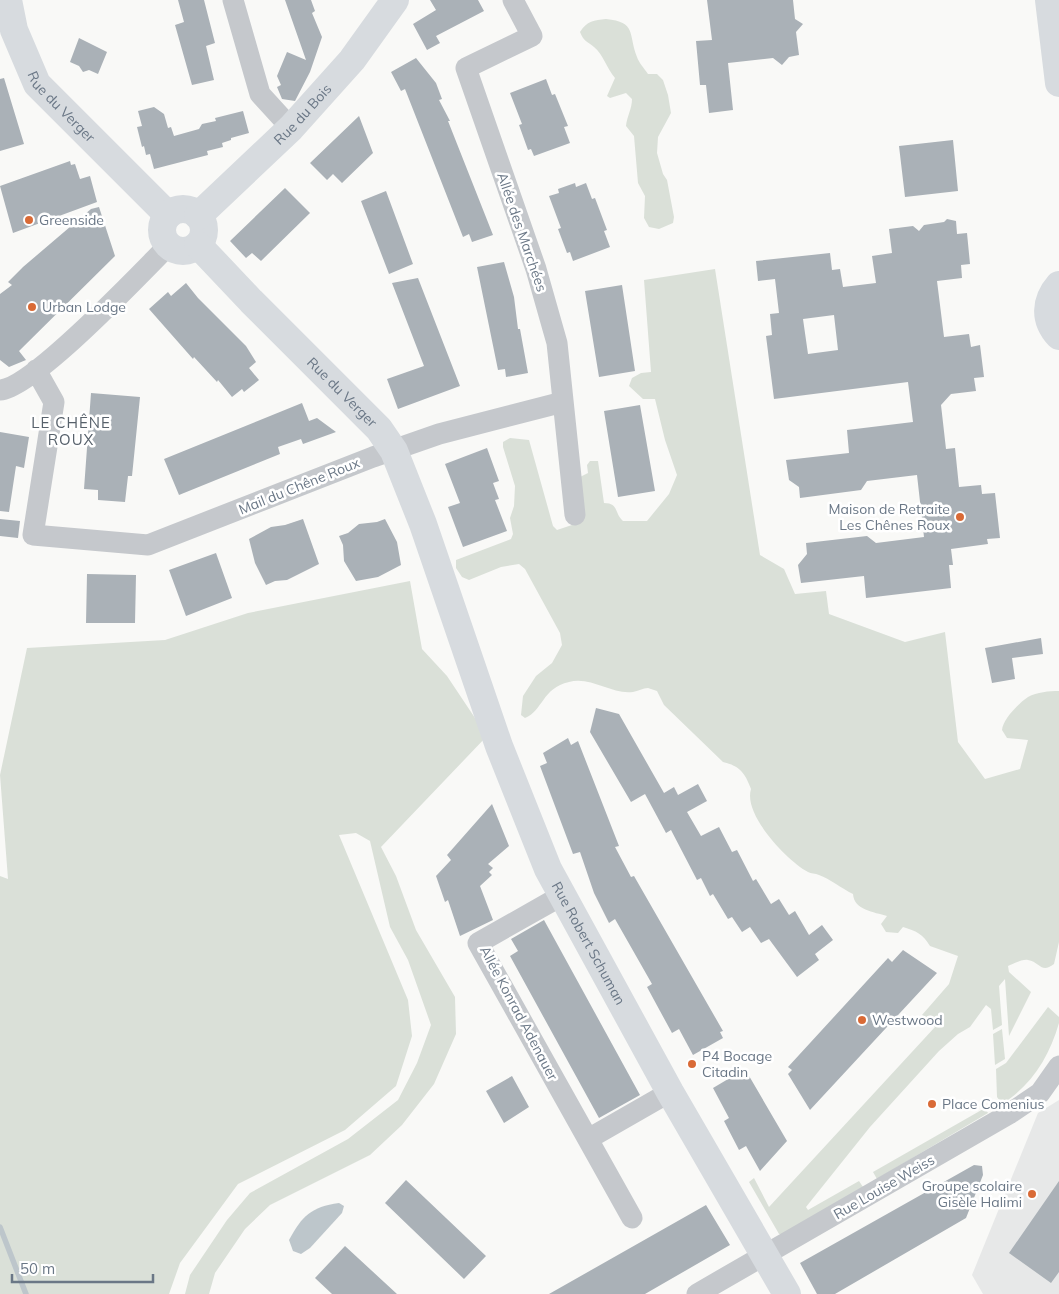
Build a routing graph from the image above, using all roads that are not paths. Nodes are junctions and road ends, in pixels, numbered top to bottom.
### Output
1 (8, 0) edge
2 (234, 0) edge
3 (395, 0) edge
4 (513, 0) edge
5 (1049, 0) edge
6 (7, 31) edge
7 (1059, 83) edge
8 (292, 128) junction
9 (168, 215) junction
10 (198, 216) junction
11 (198, 245) junction
12 (168, 246) junction
13 (1059, 285) edge
14 (1059, 336) edge
15 (36, 370) junction
16 (0, 390) edge
17 (563, 402) junction
18 (394, 451) junction
19 (575, 514) dead end
20 (441, 570) joint
21 (561, 896) junction
22 (1059, 1066) edge
23 (670, 1092) junction
24 (588, 1139) junction
25 (632, 1218) dead end
26 (765, 1255) junction
27 (697, 1294) edge
28 (787, 1294) edge

1 - 6 street, Rue du Verger
2 - 8 street
3 - 8 street, Rue du Bois
4 - 17 street, Allée des Marchées
5 - 7 street
6 - 9 street, Rue du Verger
8 - 10 street, Rue du Bois
9 - 10 street
9 - 12 street
10 - 11 street
11 - 12 street
11 - 18 street, Rue du Verger
12 - 15 street
13 - 14 street
15 - 16 street
15 - 18 street, Mail du Chêne Roux
17 - 18 street, Mail du Chêne Roux
17 - 19 street, Allée des Marchées
18 - 20 street, Rue du Verger
20 - 21 street, Rue Robert Schuman
21 - 23 street, Rue Robert Schuman
21 - 24 street, Allée Konrad Adenauer
22 - 26 street, Rue Louise Weiss
23 - 24 street
23 - 26 street, Rue Robert Schuman
24 - 25 street, Allée Konrad Adenauer
26 - 27 street, Rue Louise Weiss
26 - 28 street, Rue Robert Schuman

